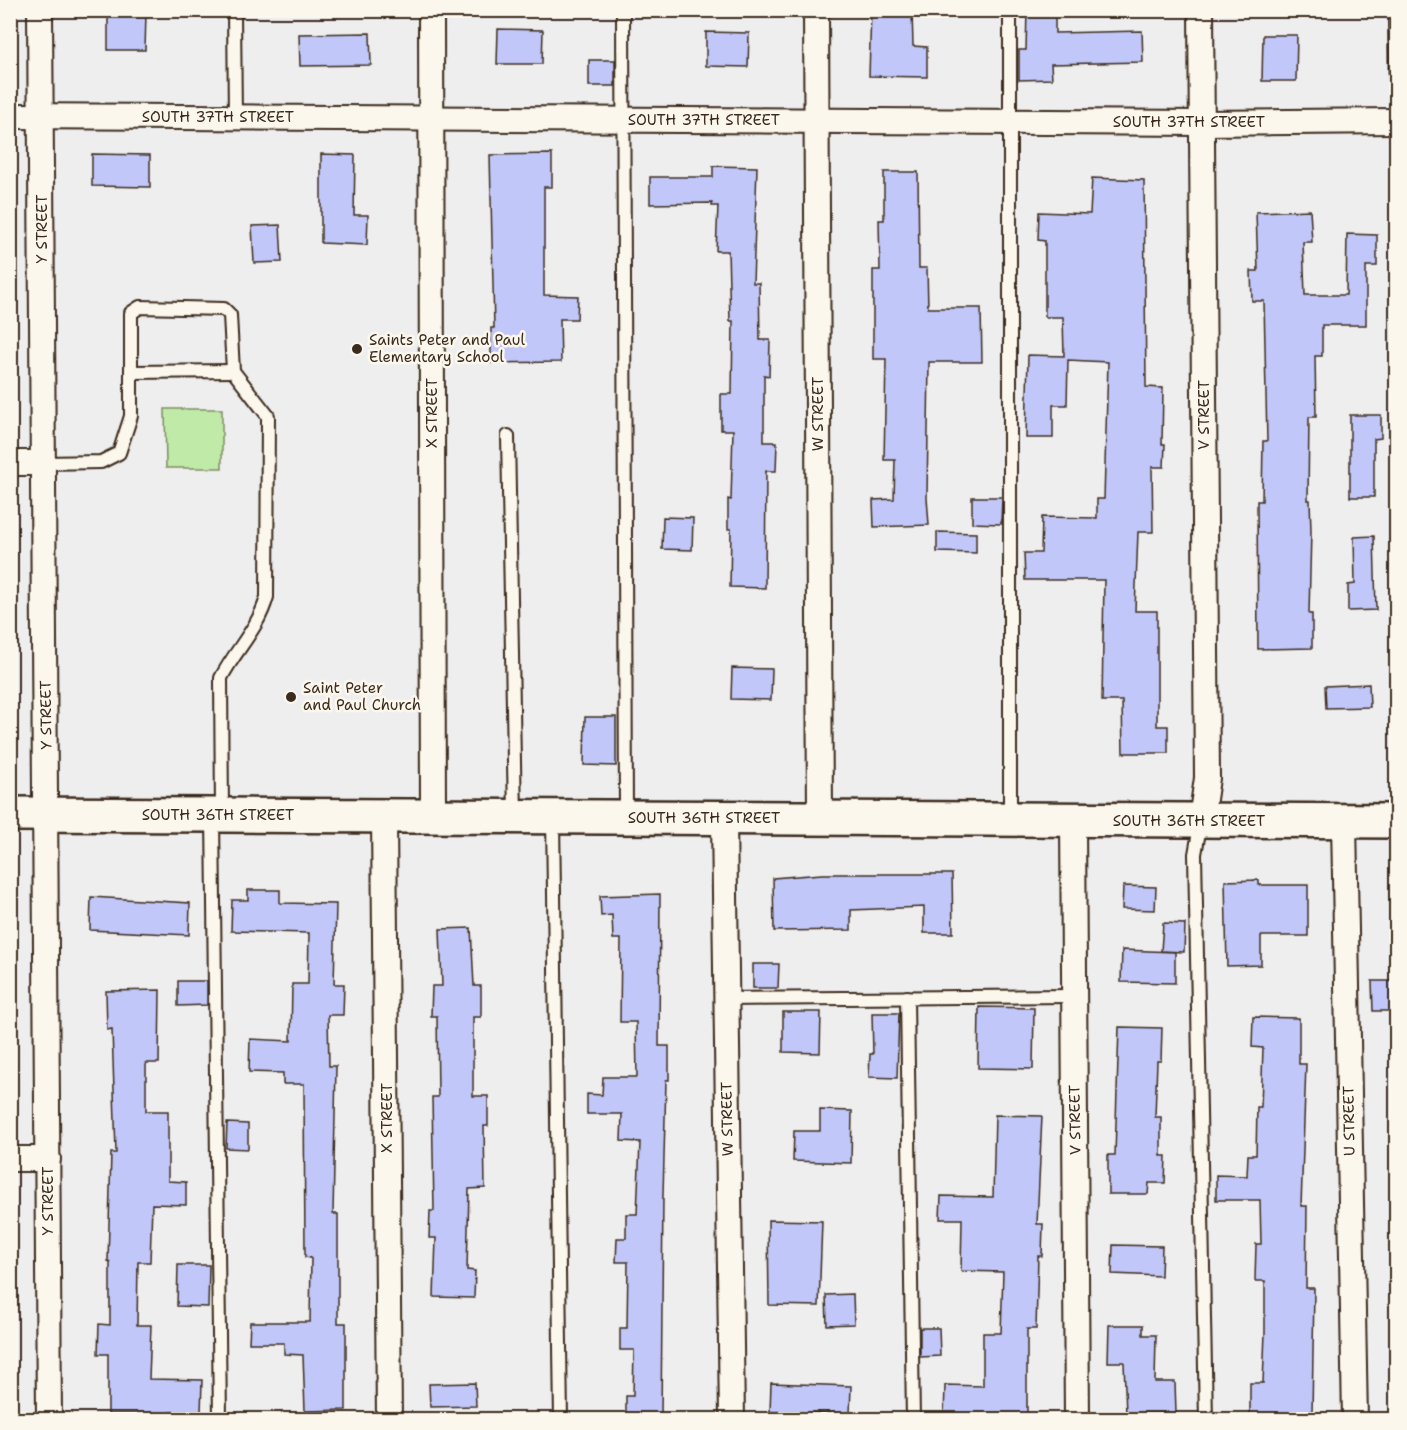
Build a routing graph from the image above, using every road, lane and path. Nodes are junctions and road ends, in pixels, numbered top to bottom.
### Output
1 (40, 10) edge
2 (234, 10) edge
3 (431, 10) edge
4 (623, 10) edge
5 (816, 10) edge
6 (1010, 10) edge
7 (1201, 10) edge
8 (1395, 10) edge
9 (1396, 93) edge
10 (10, 116) edge
11 (41, 116) junction
12 (235, 117) junction
13 (431, 119) junction
14 (624, 120) junction
15 (817, 121) junction
16 (1396, 121) edge
17 (1010, 122) junction
18 (1202, 123) junction
19 (233, 371) junction
20 (131, 372) junction
21 (508, 436) dead end
22 (10, 463) edge
23 (43, 463) junction
24 (10, 814) edge
25 (47, 814) junction
26 (217, 815) junction
27 (384, 816) junction
28 (432, 816) junction
29 (515, 817) junction
30 (553, 817) junction
31 (626, 818) junction
32 (820, 818) junction
33 (724, 819) junction
34 (1010, 820) junction
35 (1201, 820) junction
36 (1073, 821) junction
37 (1396, 821) edge
38 (1344, 822) junction
39 (1073, 996) junction
40 (907, 997) junction
41 (724, 999) junction
42 (10, 1159) edge
43 (48, 1159) junction
44 (49, 1419) edge
45 (220, 1419) edge
46 (389, 1419) edge
47 (561, 1419) edge
48 (732, 1419) edge
49 (913, 1419) edge
50 (1077, 1419) edge
51 (1206, 1419) edge
52 (1355, 1419) edge

1 - 11 street, Y STREET
2 - 12 lane
3 - 13 street, X STREET
4 - 14 lane
5 - 15 street, W STREET
6 - 17 lane
7 - 18 street, V STREET
8 - 9 lane
10 - 11 street, SOUTH 37TH STREET
11 - 12 street, SOUTH 37TH STREET
11 - 23 street, Y STREET
12 - 13 street, SOUTH 37TH STREET
13 - 14 street, SOUTH 37TH STREET
13 - 28 street, X STREET
14 - 15 street, SOUTH 37TH STREET
14 - 31 lane
15 - 17 street, SOUTH 37TH STREET
15 - 32 street, W STREET
16 - 18 street, SOUTH 37TH STREET
17 - 18 street, SOUTH 37TH STREET
17 - 34 lane
18 - 35 street, V STREET
19 - 20 lane
19 - 20 lane
19 - 26 lane
20 - 23 lane
21 - 29 lane
22 - 23 street
23 - 25 street, Y STREET
24 - 25 main road, SOUTH 36TH STREET
25 - 26 main road, SOUTH 36TH STREET
25 - 43 street, Y STREET
26 - 27 main road, SOUTH 36TH STREET
26 - 45 lane
27 - 28 main road, SOUTH 36TH STREET
27 - 46 street, X STREET
28 - 29 main road, SOUTH 36TH STREET
29 - 30 main road, SOUTH 36TH STREET
30 - 31 main road, SOUTH 36TH STREET
30 - 47 lane
31 - 33 main road, SOUTH 36TH STREET
32 - 33 main road, SOUTH 36TH STREET
32 - 34 main road, SOUTH 36TH STREET
33 - 41 street, W STREET
34 - 36 main road, SOUTH 36TH STREET
35 - 36 main road, SOUTH 36TH STREET
35 - 38 main road, SOUTH 36TH STREET
35 - 51 lane
36 - 39 street, V STREET
37 - 38 main road, SOUTH 36TH STREET
38 - 52 street, U STREET
39 - 40 lane
39 - 50 street, V STREET
40 - 41 lane
40 - 49 lane
41 - 48 street, W STREET
42 - 43 street
43 - 44 street, Y STREET

